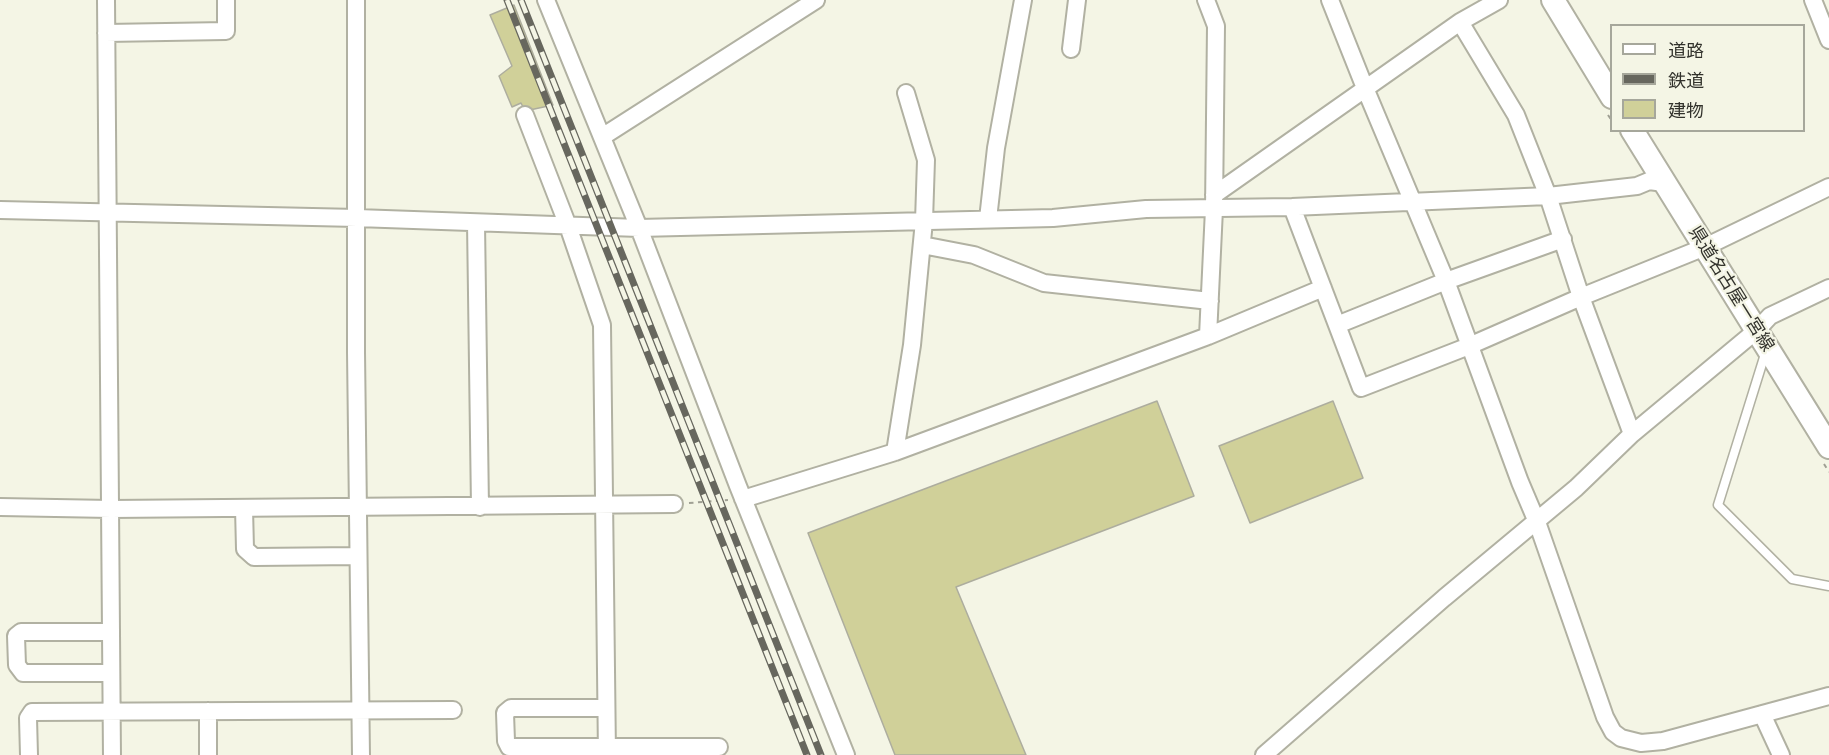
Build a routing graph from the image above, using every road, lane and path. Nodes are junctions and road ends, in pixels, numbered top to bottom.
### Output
1 (105, 0) edge
2 (226, 0) edge
3 (356, 0) edge
4 (546, 0) edge
5 (816, 0) edge
6 (1023, 0) edge
7 (1077, 0) edge
8 (1206, 0) edge
9 (1330, 0) edge
10 (1499, 0) edge
11 (1553, 0) edge
12 (1813, 0) edge
13 (1460, 22) junction
14 (105, 33) junction
15 (1829, 40) edge
16 (1071, 49) dead end
17 (1365, 88) junction
18 (906, 93) dead end
19 (1610, 95) edge
20 (525, 115) dead end
21 (1633, 132) edge
22 (602, 138) junction
23 (1664, 183) junction
24 (1829, 187) edge
25 (1548, 196) junction
26 (1413, 201) junction
27 (1214, 202) junction
28 (1292, 207) junction
29 (0, 210) edge
30 (107, 212) junction
31 (357, 218) junction
32 (988, 219) junction
33 (924, 220) junction
34 (476, 223) junction
35 (568, 226) junction
36 (639, 228) junction
37 (1563, 239) junction
38 (922, 245) junction
39 (1705, 247) junction
40 (1446, 281) junction
41 (1323, 288) junction
42 (1829, 288) edge
43 (1581, 297) junction
44 (1210, 302) junction
45 (1337, 325) junction
46 (1208, 336) junction
47 (1762, 338) junction
48 (1469, 346) junction
49 (1632, 434) junction
50 (1829, 447) edge
51 (896, 452) junction
52 (743, 499) junction
53 (674, 504) joint
54 (605, 506) junction
55 (0, 507) edge
56 (480, 507) junction
57 (244, 508) junction
58 (357, 508) junction
59 (111, 509) junction
60 (1537, 522) junction
61 (358, 556) junction
62 (1829, 585) edge
63 (111, 632) junction
64 (111, 673) junction
65 (1829, 696) edge
66 (606, 708) junction
67 (453, 710) dead end
68 (208, 711) junction
69 (361, 711) junction
70 (112, 713) junction
71 (1762, 714) junction
72 (719, 747) dead end
73 (607, 751) edge
74 (30, 755) edge
75 (112, 755) edge
76 (208, 755) edge
77 (361, 755) edge
78 (846, 755) edge
79 (1264, 755) edge
80 (1780, 755) edge

1 - 14 street
2 - 14 street
3 - 31 street
4 - 22 street
5 - 22 street
6 - 32 street
7 - 16 street
8 - 27 street
9 - 17 street
10 - 13 street
11 - 19 main road
12 - 15 street
13 - 17 street
13 - 25 street
14 - 30 street
17 - 26 street
17 - 27 street
18 - 33 street
20 - 35 street
21 - 23 main road, 県道名古屋一宮線
22 - 36 street
23 - 25 street
23 - 39 main road, 県道名古屋一宮線
24 - 39 street
25 - 26 street
25 - 37 street
26 - 28 street
26 - 40 street
27 - 28 street
27 - 32 street
27 - 44 street
28 - 41 street
29 - 30 street
30 - 31 street
30 - 59 street
31 - 34 street
31 - 58 street
32 - 33 street
33 - 36 street
33 - 38 street
34 - 35 street
34 - 56 street
35 - 36 street
35 - 54 street
36 - 52 street
37 - 40 street
37 - 43 street
38 - 44 street
38 - 51 street
39 - 43 street
39 - 47 main road, 県道名古屋一宮線
40 - 45 street
40 - 48 street
41 - 45 street
41 - 46 street
42 - 47 street
43 - 48 street
43 - 49 street
44 - 46 street
45 - 48 street
46 - 51 street
47 - 49 street
47 - 50 main road, 県道名古屋一宮線
47 - 62 lane
48 - 60 street
49 - 60 street
51 - 52 street
52 - 53 path
52 - 78 street
53 - 54 street
54 - 56 street
54 - 66 street
55 - 59 street
56 - 58 street
57 - 58 street
57 - 59 street
57 - 61 street
58 - 61 street
59 - 63 street
60 - 71 street
60 - 79 street
61 - 69 street
63 - 64 street
63 - 64 street
64 - 70 street
65 - 71 street
66 - 73 street
66 - 73 street
67 - 69 street
68 - 69 street
68 - 70 street
68 - 76 street
69 - 77 street
70 - 74 street
70 - 75 street
71 - 80 street
72 - 73 street

